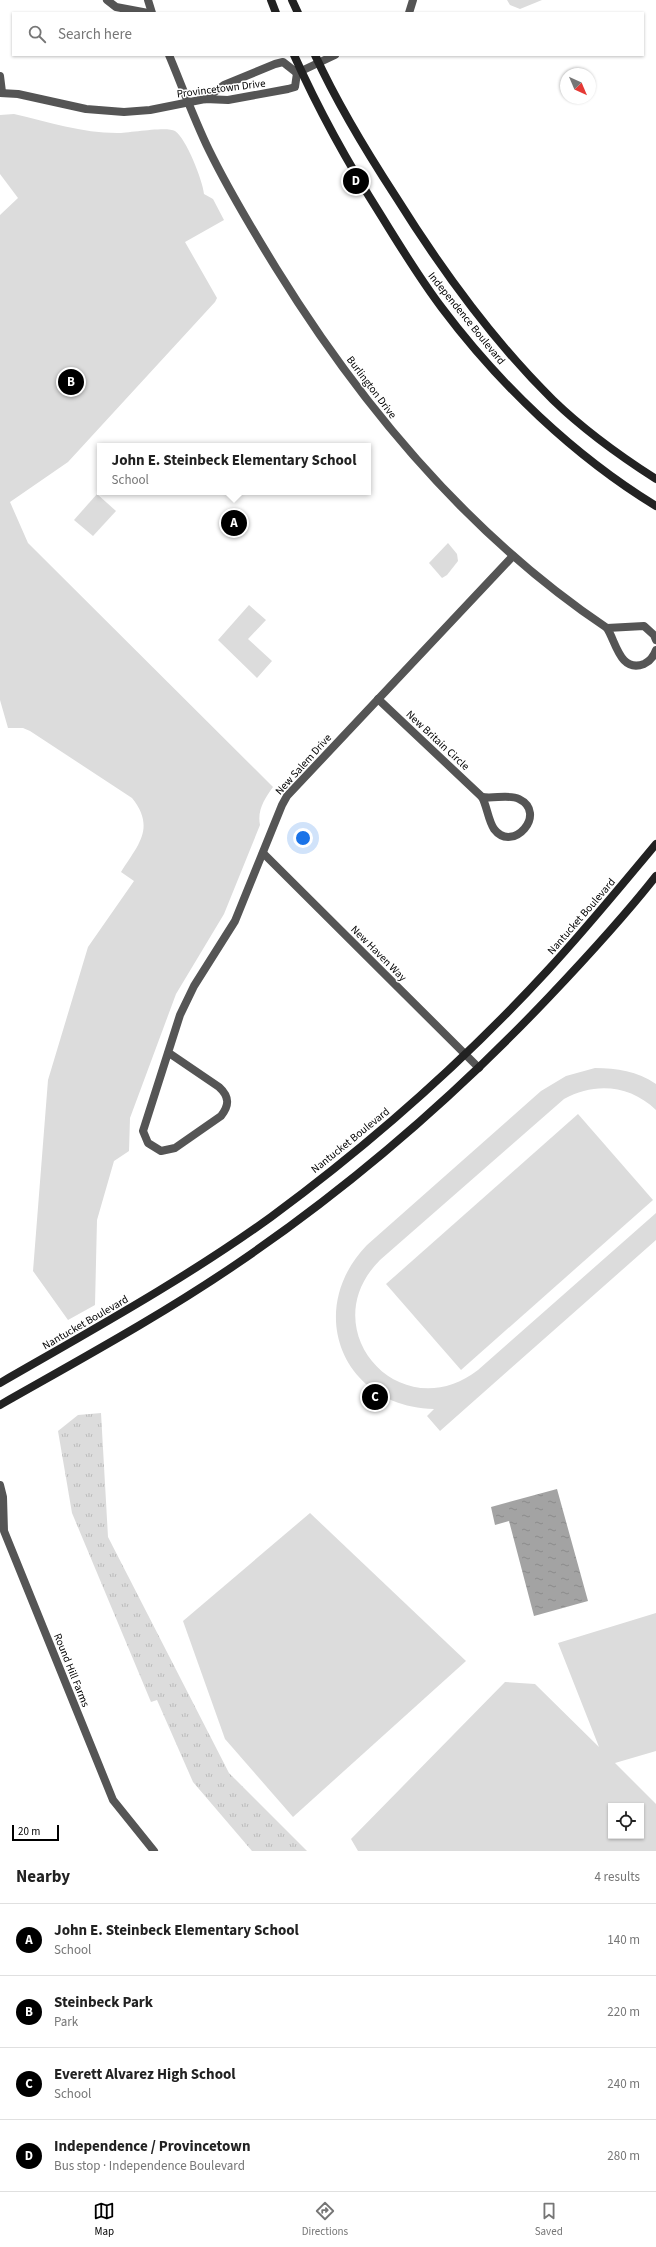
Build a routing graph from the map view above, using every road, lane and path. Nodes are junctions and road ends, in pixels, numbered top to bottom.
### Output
1 (107, 0) edge
2 (148, 0) edge
3 (271, 0) edge
4 (292, 0) edge
5 (413, 0) edge
6 (143, 12) edge
7 (152, 12) edge
8 (276, 12) edge
9 (298, 12) edge
10 (409, 12) edge
11 (169, 56) edge
12 (294, 56) edge
13 (330, 56) edge
14 (317, 59) edge
15 (299, 72) junction
16 (0, 76) edge
17 (1, 93) edge
18 (204, 99) junction
19 (189, 102) junction
20 (656, 479) edge
21 (656, 506) edge
22 (513, 556) junction
23 (607, 628) junction
24 (656, 640) edge
25 (656, 650) edge
26 (378, 699) junction
27 (482, 797) junction
28 (656, 844) edge
29 (263, 853) junction
30 (656, 876) edge
31 (169, 1053) junction
32 (465, 1054) junction
33 (479, 1068) junction
34 (0, 1383) edge
35 (0, 1405) edge
36 (0, 1485) edge
37 (154, 1851) edge

1 - 6 street
2 - 7 street
3 - 8 street
4 - 9 street
5 - 10 street
11 - 19 street, Burlington Drive
12 - 15 street, Independence Boulevard
13 - 14 street
14 - 15 street
14 - 20 street, Independence Boulevard
15 - 18 street
15 - 18 street, Provincetown Drive
15 - 21 street, Independence Boulevard
16 - 17 street
17 - 19 street, Provincetown Drive
18 - 19 street, Provincetown Drive
19 - 22 street, Burlington Drive
22 - 23 street, Burlington Drive
22 - 26 street, New Salem Drive
23 - 24 street
23 - 25 street
26 - 27 street, New Britain Circle
26 - 29 street, New Salem Drive
27 - 27 street, New Britain Circle
28 - 32 street, Nantucket Boulevard
29 - 31 street, New Salem Drive
29 - 32 street, New Haven Way
30 - 33 street
31 - 31 street, New Salem Drive
32 - 33 street, New Haven Way
32 - 34 street, Nantucket Boulevard
33 - 35 street
36 - 37 street, Round Hill Farms

